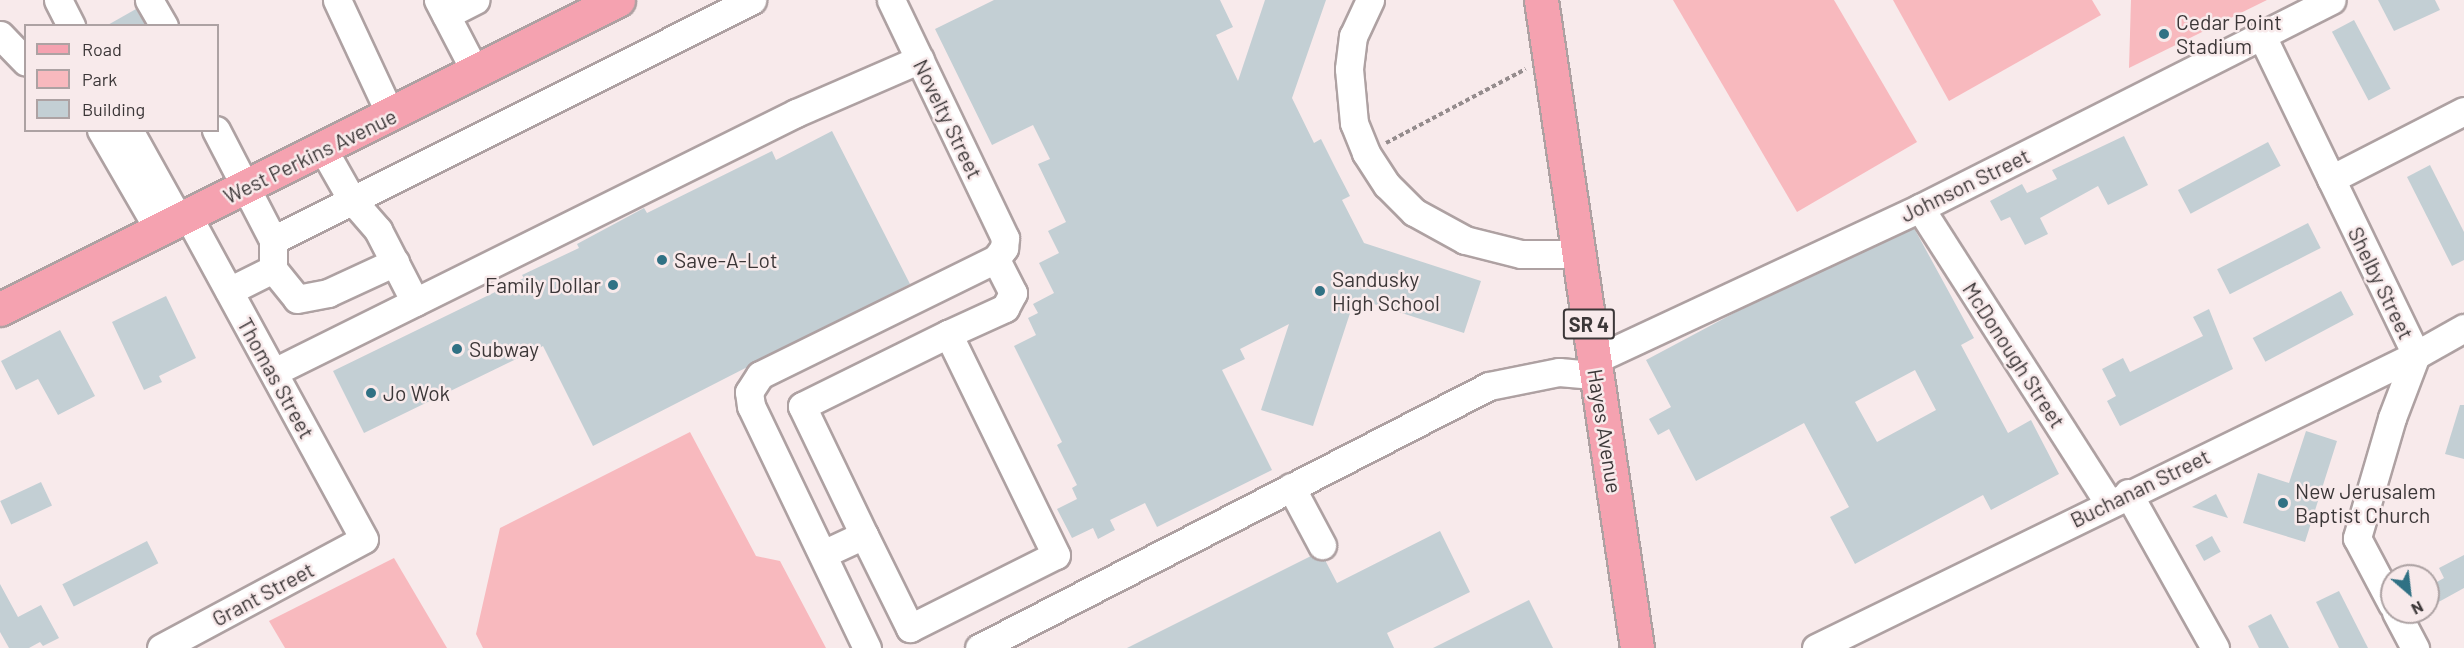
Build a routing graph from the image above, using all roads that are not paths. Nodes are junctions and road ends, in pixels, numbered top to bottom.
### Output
1 (58, 0) edge
2 (149, 0) edge
3 (337, 0) edge
4 (475, 0) edge
5 (752, 0) edge
6 (891, 0) edge
7 (1370, 0) edge
8 (1541, 0) edge
9 (2331, 0) edge
10 (613, 1) edge
11 (442, 7) edge
12 (70, 24) edge
13 (163, 24) edge
14 (0, 35) edge
15 (2262, 36) junction
16 (920, 59) junction
17 (24, 60) edge
18 (476, 73) junction
19 (2464, 111) edge
20 (391, 116) junction
21 (103, 132) edge
22 (130, 132) edge
23 (217, 132) edge
24 (323, 149) junction
25 (2331, 179) junction
26 (247, 187) junction
27 (352, 200) junction
28 (1920, 208) junction
29 (176, 222) junction
30 (273, 240) junction
31 (1001, 248) junction
32 (1579, 254) junction
33 (395, 262) junction
34 (273, 269) junction
35 (229, 291) junction
36 (416, 302) junction
37 (0, 309) edge
38 (2464, 328) edge
39 (948, 334) junction
40 (2416, 355) junction
41 (1595, 368) junction
42 (274, 372) junction
43 (1291, 487) junction
44 (2118, 497) junction
45 (864, 535) junction
46 (364, 539) joint
47 (1322, 545) dead end
48 (823, 554) junction
49 (2380, 581) edge
50 (2402, 624) edge
51 (986, 646) edge
52 (162, 648) edge
53 (867, 648) edge
54 (1637, 648) edge
55 (1816, 648) edge
56 (2215, 648) edge
57 (2415, 648) edge

1 - 12 street
2 - 13 street
3 - 20 street
4 - 11 street
5 - 27 street
6 - 16 street, Novelty Street
7 - 32 street
8 - 32 main road, Hayes Avenue / SR 4
9 - 15 street, Johnson Street
10 - 18 main road, West Perkins Avenue
11 - 18 street
14 - 17 street
15 - 25 street, Shelby Street
15 - 28 street, Johnson Street
16 - 31 street, Novelty Street
16 - 36 street
18 - 20 main road, West Perkins Avenue
19 - 25 street
20 - 24 main road, West Perkins Avenue
21 - 29 street
22 - 29 street
23 - 26 street
24 - 26 main road, West Perkins Avenue
24 - 27 street
25 - 40 street, Shelby Street
26 - 29 main road, West Perkins Avenue
26 - 30 street
27 - 30 street
27 - 33 street
28 - 41 street, Johnson Street
28 - 44 street, McDonough Street
29 - 35 street, Thomas Street
29 - 37 main road, West Perkins Avenue
30 - 34 street
31 - 39 street, Novelty Street
31 - 48 street
32 - 41 main road, Hayes Avenue / SR 4
33 - 34 street
33 - 36 street
34 - 35 street
35 - 42 street, Thomas Street
36 - 42 street
38 - 40 street, Buchanan Street
39 - 45 street
39 - 45 street
40 - 44 street, Buchanan Street
40 - 49 street, Shelby Street
41 - 43 street
41 - 54 main road, Hayes Avenue / SR 4
42 - 46 street, Thomas Street
43 - 47 street
43 - 51 street
44 - 55 street, Buchanan Street
44 - 56 street, McDonough Street
45 - 48 street
46 - 52 street, Grant Street
48 - 53 street
50 - 57 street

